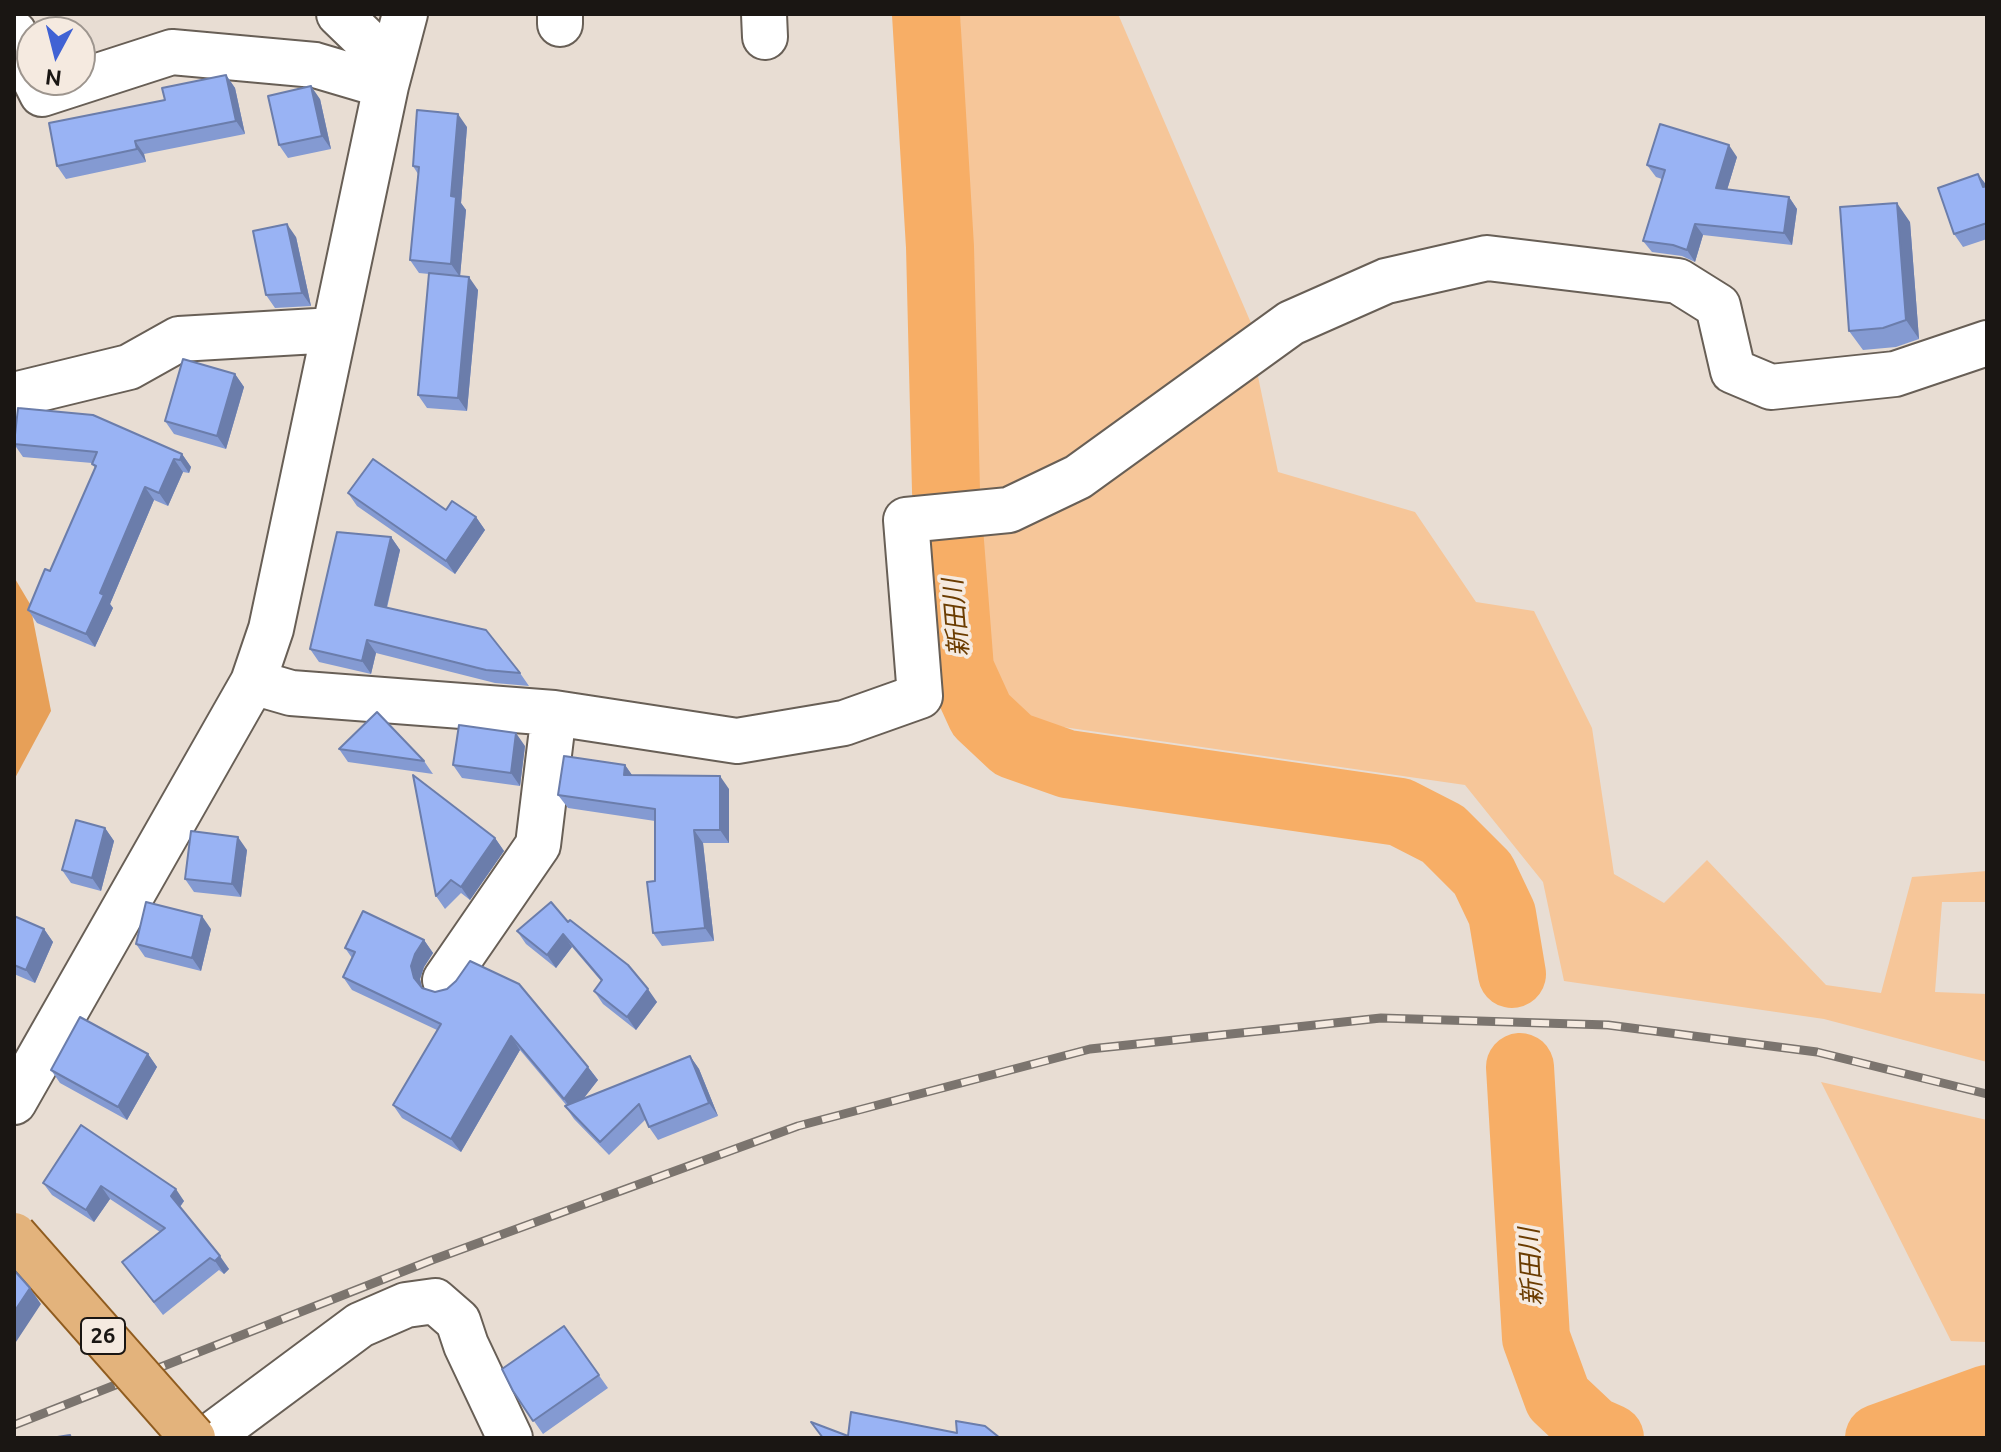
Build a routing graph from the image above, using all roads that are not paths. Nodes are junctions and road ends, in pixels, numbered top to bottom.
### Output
1 (339, 14) edge
2 (405, 14) edge
3 (96, 77) edge
4 (386, 86) junction
5 (334, 330) junction
6 (1987, 343) edge
7 (14, 395) edge
8 (253, 682) junction
9 (554, 713) junction
10 (445, 980) dead end
11 (14, 1102) edge
12 (14, 1235) edge
13 (193, 1438) edge
14 (208, 1438) edge
15 (510, 1438) edge

1 - 4 street
2 - 4 street
3 - 4 street
4 - 5 street
5 - 7 street
5 - 8 street
6 - 9 street
8 - 9 street
8 - 11 street
9 - 10 street
12 - 13 main road, 26, bridge
14 - 15 street

